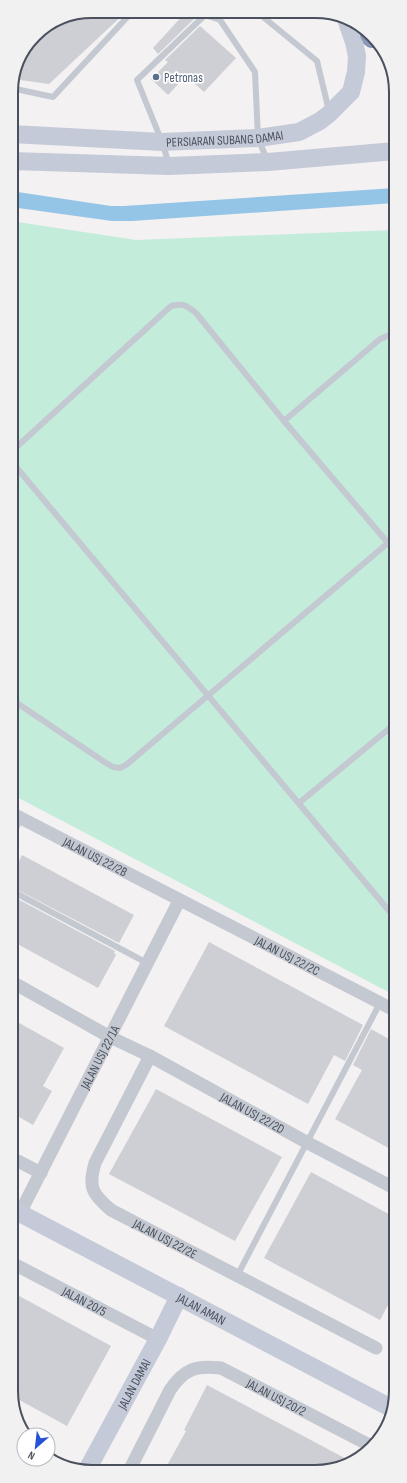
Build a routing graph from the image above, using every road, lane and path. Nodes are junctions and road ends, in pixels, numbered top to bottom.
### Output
1 (126, 18) edge
2 (202, 18) edge
3 (214, 18) edge
4 (264, 18) edge
5 (349, 26) edge
6 (18, 90) edge
7 (329, 114) junction
8 (18, 134) edge
9 (258, 138) junction
10 (162, 142) junction
11 (389, 152) edge
12 (18, 161) edge
13 (268, 162) junction
14 (169, 166) junction
15 (389, 335) edge
16 (284, 421) junction
17 (18, 446) edge
18 (18, 470) edge
19 (388, 543) joint
20 (208, 696) junction
21 (18, 704) edge
22 (389, 728) edge
23 (299, 803) junction
24 (18, 817) edge
25 (18, 894) edge
26 (179, 901) junction
27 (389, 911) edge
28 (147, 963) junction
29 (18, 985) edge
30 (380, 1003) junction
31 (389, 1008) edge
32 (110, 1037) junction
33 (150, 1056) junction
34 (308, 1143) junction
35 (18, 1161) edge
36 (41, 1173) junction
37 (389, 1185) edge
38 (18, 1208) edge
39 (18, 1212) edge
40 (18, 1265) edge
41 (237, 1277) junction
42 (179, 1296) junction
43 (158, 1338) junction
44 (376, 1348) dead end
45 (388, 1406) edge
46 (367, 1444) edge
47 (90, 1465) edge
48 (132, 1465) edge

1 - 6 lane
2 - 10 lane
3 - 9 lane
4 - 7 lane
5 - 7 street, PERSIARAN SUBANG DAMAI
7 - 9 street, PERSIARAN SUBANG DAMAI
8 - 10 street, PERSIARAN SUBANG DAMAI
9 - 10 street, PERSIARAN SUBANG DAMAI
9 - 13 lane
10 - 14 lane
11 - 13 street, PERSIARAN SUBANG DAMAI
12 - 14 street, PERSIARAN SUBANG DAMAI
13 - 14 street, PERSIARAN SUBANG DAMAI
15 - 16 lane
16 - 17 lane
16 - 19 lane
18 - 20 lane
19 - 20 lane
20 - 21 lane
20 - 23 lane
22 - 23 lane
23 - 27 lane
24 - 26 street, JALAN USJ 22/2B
25 - 28 lane
26 - 28 street, JALAN USJ 22/1A
26 - 30 street, JALAN USJ 22/2C
28 - 32 street, JALAN USJ 22/1A
29 - 32 street, JALAN USJ 22/2D
30 - 31 street, JALAN USJ 22/2C
30 - 34 lane
32 - 33 street, JALAN USJ 22/2D
32 - 36 street, JALAN USJ 22/1A
33 - 34 street, JALAN USJ 22/2D
33 - 41 street, JALAN USJ 22/2E
34 - 37 street, JALAN USJ 22/2D
34 - 41 lane
35 - 36 street
36 - 38 street, JALAN USJ 22/1A
39 - 42 street, JALAN AMAN
40 - 43 street, JALAN 20/5
41 - 44 street, JALAN USJ 22/2E
42 - 43 street, JALAN DAMAI
42 - 45 street, JALAN AMAN
43 - 47 street, JALAN DAMAI
46 - 48 street, JALAN USJ 20/2

